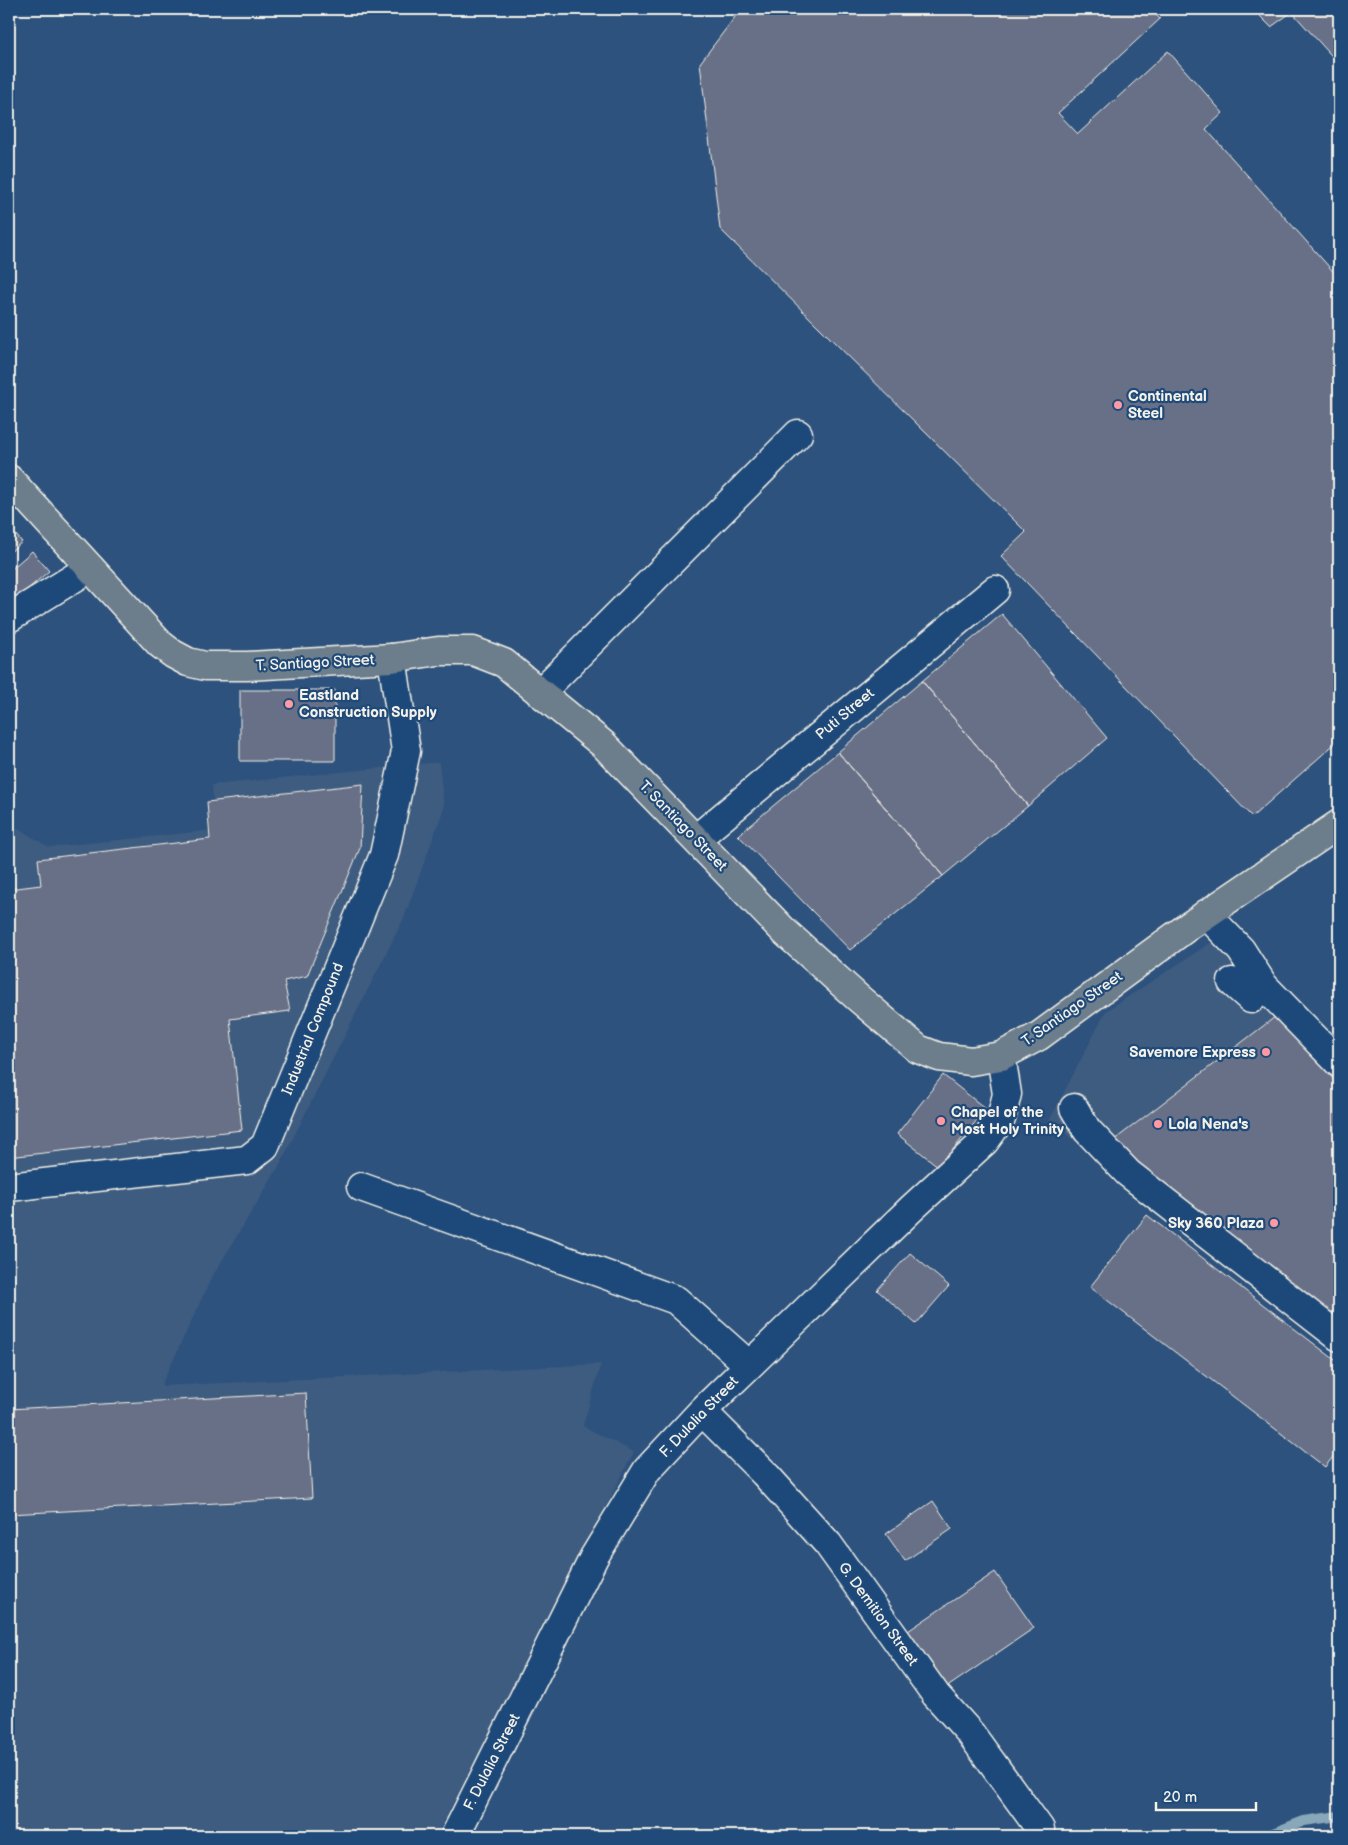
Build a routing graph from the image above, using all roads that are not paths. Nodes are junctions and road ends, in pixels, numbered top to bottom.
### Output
1 (798, 434) dead end
2 (9, 479) edge
3 (90, 568) junction
4 (994, 590) dead end
5 (9, 618) edge
6 (392, 658) junction
7 (540, 693) junction
8 (1339, 824) edge
9 (696, 839) junction
10 (1206, 914) junction
11 (1002, 1056) junction
12 (1339, 1063) edge
13 (1074, 1108) dead end
14 (9, 1187) edge
15 (360, 1187) dead end
16 (1339, 1337) edge
17 (749, 1365) junction
18 (702, 1411) junction
19 (1040, 1828) dead end
20 (455, 1836) edge

1 - 7 street
2 - 3 main road, T. Santiago Street
3 - 5 street
3 - 6 main road, T. Santiago Street
4 - 9 street, Puti Street
6 - 7 main road, T. Santiago Street
6 - 14 street, Industrial Compound
7 - 9 main road, T. Santiago Street
8 - 10 main road, T. Santiago Street
9 - 11 main road, T. Santiago Street
10 - 11 main road, T. Santiago Street
10 - 12 street
11 - 17 street, F. Dulalia Street
13 - 16 street
15 - 17 street
17 - 18 street, F. Dulalia Street
18 - 19 street, G. Demition Street
18 - 20 street, F. Dulalia Street

